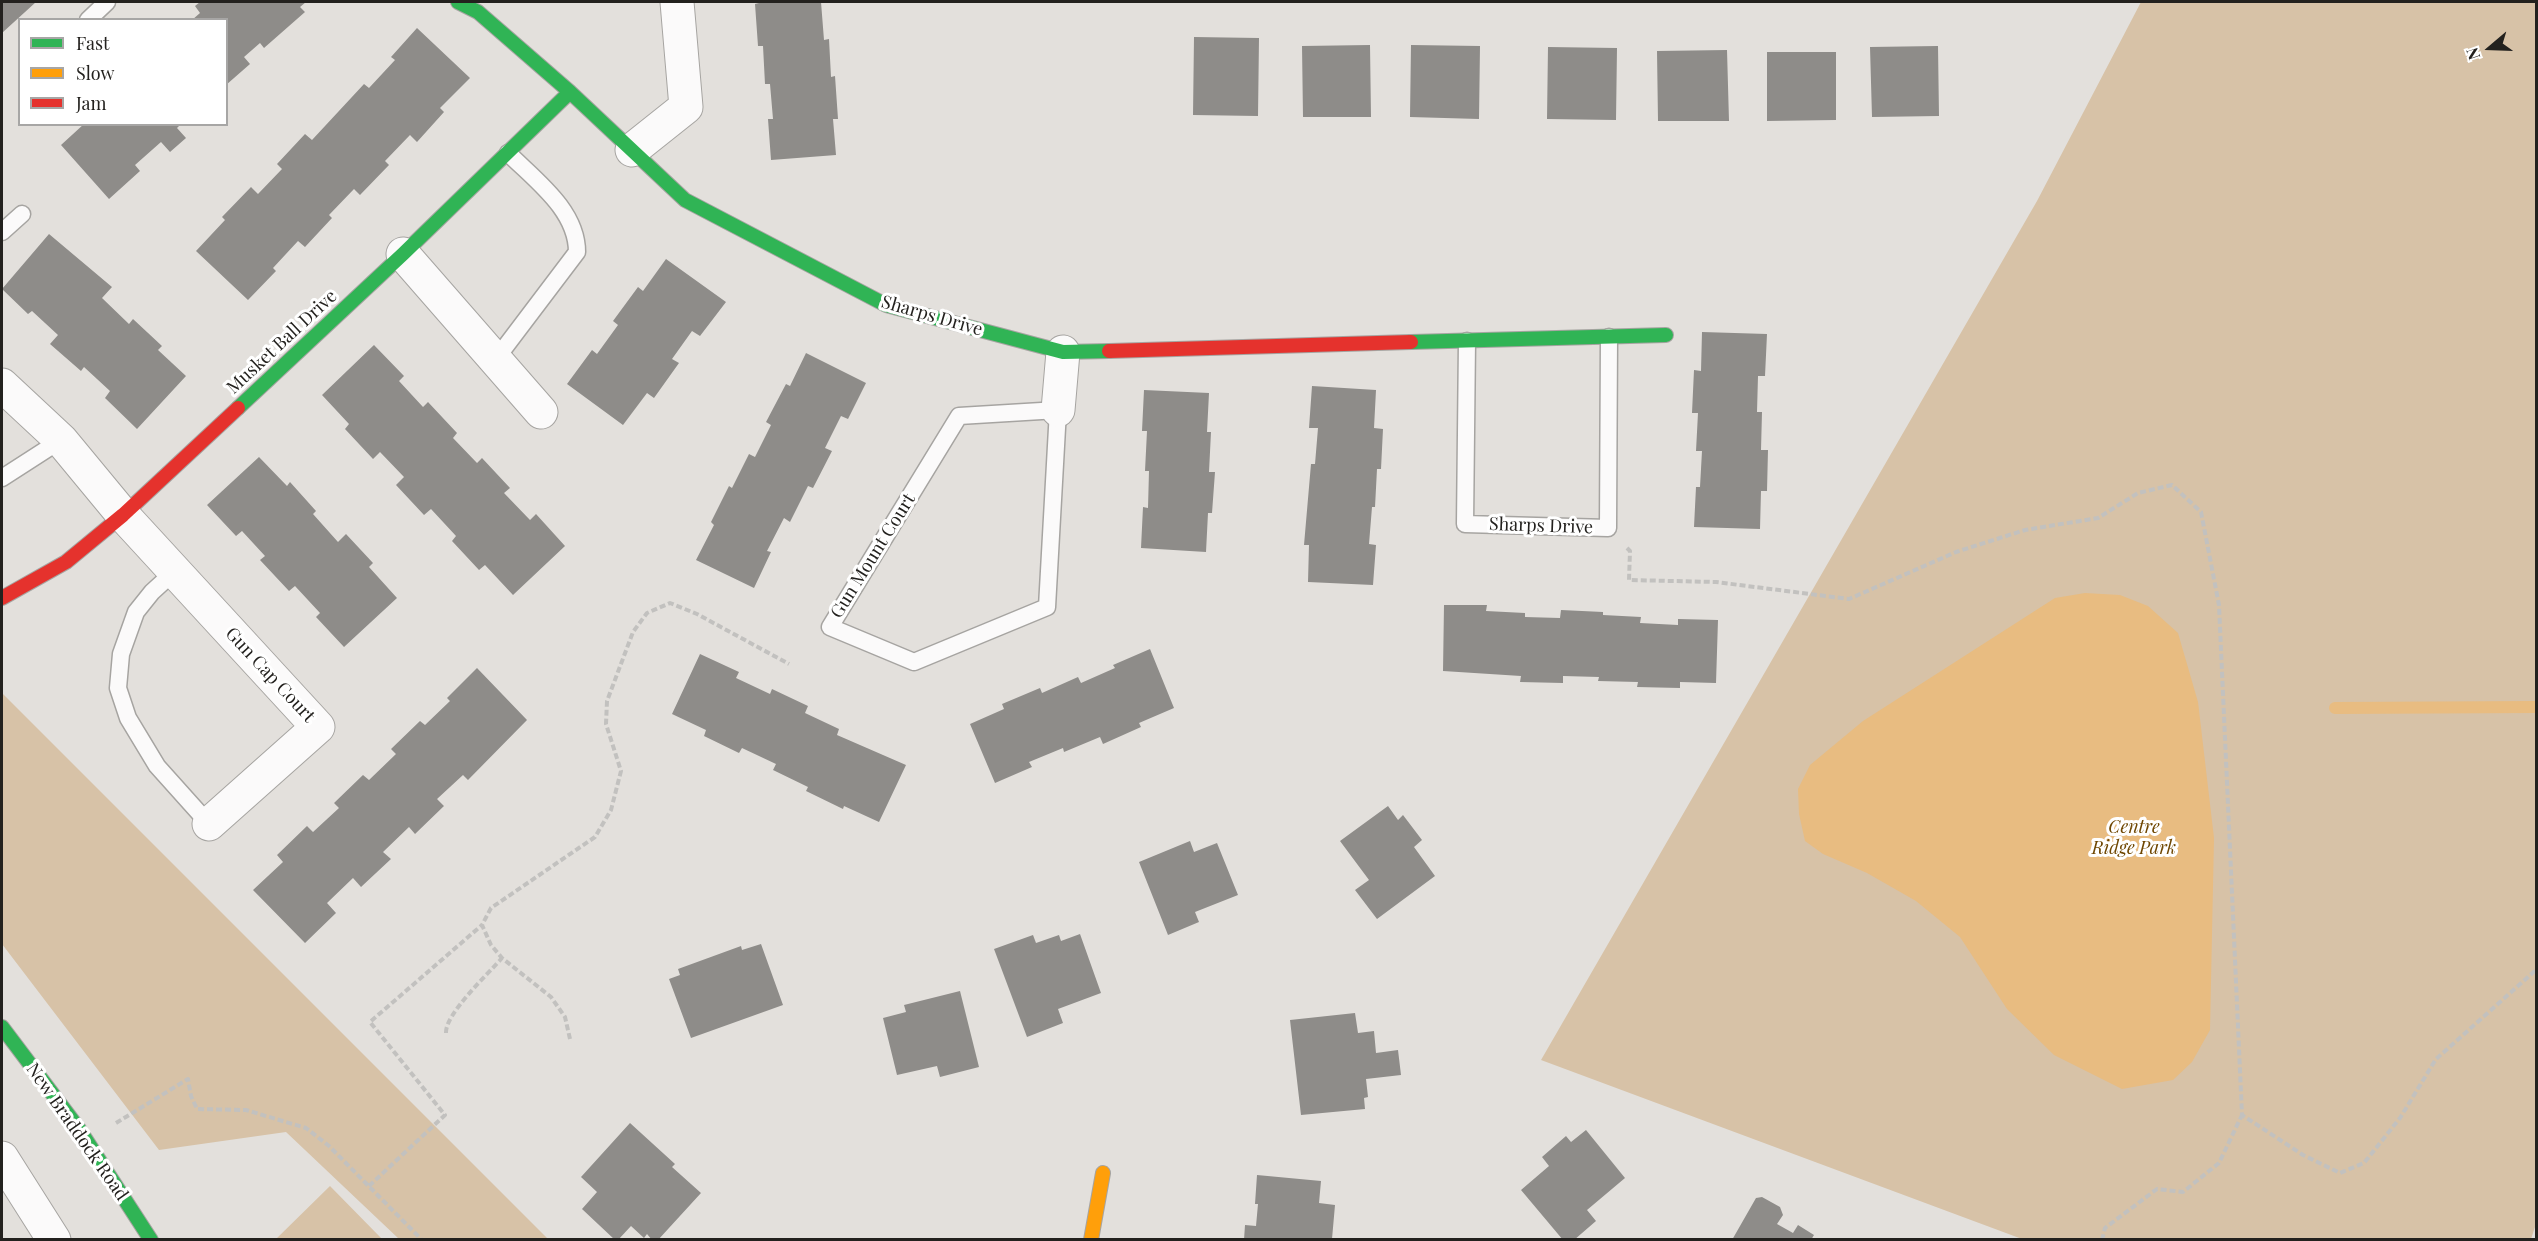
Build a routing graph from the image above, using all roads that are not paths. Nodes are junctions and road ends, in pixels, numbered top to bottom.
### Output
1 (107, 2) edge
2 (677, 2) edge
3 (477, 5) edge
4 (90, 18) edge
5 (570, 92) junction
6 (632, 150) junction
7 (508, 153) junction
8 (22, 214) dead end
9 (2, 232) edge
10 (403, 254) junction
11 (1666, 335) dead end
12 (1609, 337) junction
13 (1467, 341) junction
14 (1063, 352) junction
15 (495, 359) junction
16 (2, 385) edge
17 (1058, 410) junction
18 (541, 412) dead end
19 (61, 440) junction
20 (2, 478) edge
21 (123, 515) junction
22 (175, 572) junction
23 (2, 598) edge
24 (209, 824) joint
25 (2, 1027) edge
26 (2, 1158) edge
27 (1103, 1173) dead end
28 (54, 1239) edge
29 (151, 1239) edge
30 (1090, 1239) edge

1 - 4 lane
2 - 6 street
3 - 5 street, Sharps Drive
5 - 6 street, Sharps Drive
5 - 7 street, Musket Ball Drive
6 - 14 street, Sharps Drive
7 - 10 street, Musket Ball Drive
7 - 15 lane
8 - 9 lane
10 - 15 street
10 - 21 street, Musket Ball Drive
11 - 12 street, Sharps Drive
12 - 13 street, Sharps Drive
12 - 13 lane, Sharps Drive
13 - 14 street, Sharps Drive
14 - 17 street, Gun Mount Court
15 - 18 street
16 - 19 street, Gun Cap Court
17 - 17 lane, Gun Mount Court
19 - 20 lane
19 - 21 street, Gun Cap Court
21 - 22 street, Gun Cap Court
21 - 23 street, Musket Ball Drive
22 - 24 lane
22 - 24 street, Gun Cap Court
25 - 29 street, New Braddock Road
26 - 28 street
27 - 30 street

